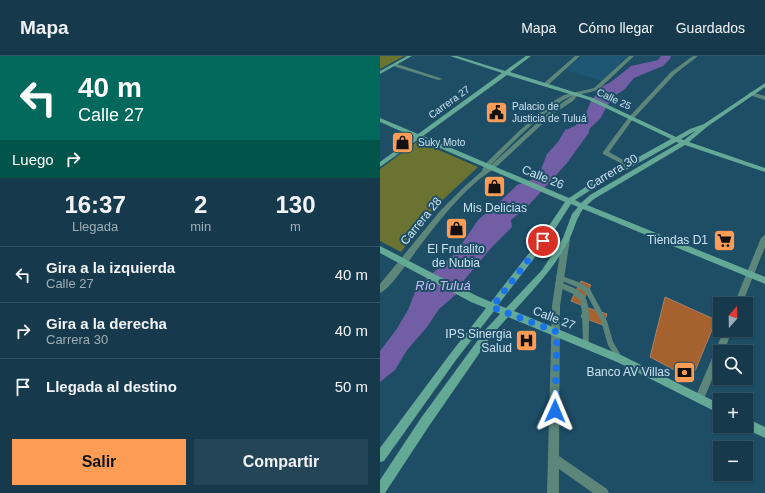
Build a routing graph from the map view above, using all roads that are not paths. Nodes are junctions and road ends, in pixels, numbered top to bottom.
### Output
1 (410, 56) edge
2 (452, 56) edge
3 (529, 56) edge
4 (578, 56) edge
5 (632, 56) edge
6 (696, 56) edge
7 (395, 65) junction
8 (507, 72) junction
9 (380, 73) edge
10 (440, 79) dead end
11 (545, 85) junction
12 (765, 85) edge
13 (751, 94) junction
14 (576, 95) junction
15 (765, 98) edge
16 (631, 118) junction
17 (380, 120) edge
18 (706, 124) junction
19 (418, 137) junction
20 (677, 139) junction
21 (684, 143) junction
22 (380, 165) edge
23 (630, 166) junction
24 (488, 169) junction
25 (765, 170) edge
26 (570, 200) junction
27 (582, 206) junction
28 (765, 238) edge
29 (566, 239) junction
30 (380, 249) edge
31 (404, 262) junction
32 (750, 275) junction
33 (559, 281) junction
34 (765, 281) edge
35 (380, 290) edge
36 (741, 297) edge
37 (492, 307) junction
38 (508, 313) junction
39 (557, 332) junction
40 (725, 337) edge
41 (586, 344) junction
42 (620, 359) junction
43 (700, 398) junction
44 (713, 405) edge
45 (753, 427) edge
46 (765, 433) edge
47 (380, 456) edge
48 (554, 459) junction
49 (380, 492) edge
50 (553, 493) edge
51 (603, 493) edge

1 - 7 main road
2 - 8 main road, Calle 25
3 - 8 main road, Carrera 27
4 - 11 street
5 - 14 street, Carrera 28
6 - 16 street
7 - 9 main road
7 - 10 street
8 - 11 main road, Calle 25
8 - 19 main road, Carrera 27
11 - 14 main road, Calle 25
12 - 13 main road, Carrera 30
13 - 15 street
13 - 18 main road, Carrera 30
14 - 16 main road, Calle 25
14 - 24 street, Carrera 28
16 - 20 main road, Calle 25
16 - 23 street
17 - 19 main road, Calle 26
18 - 20 main road, Carrera 30
18 - 21 main road, Carrera 30
19 - 22 main road, Carrera 27
19 - 24 main road, Calle 26
20 - 21 main road, Calle 25
20 - 23 main road, Carrera 30
21 - 25 main road, Calle 25
21 - 27 main road, Carrera 30
23 - 26 main road, Carrera 30
24 - 26 main road, Calle 26
24 - 31 street, Carrera 28
26 - 27 main road, Calle 26
26 - 37 main road, Carrera 30
27 - 29 main road, Carrera 30
27 - 32 main road, Calle 26
28 - 32 street
29 - 33 street
29 - 38 main road, Carrera 30
30 - 31 main road, Calle 27
31 - 35 street, Carrera 28
31 - 37 main road, Calle 27
32 - 34 main road, Calle 26
32 - 36 street
33 - 39 street
33 - 41 lane
33 - 42 lane
37 - 38 main road, Calle 27
37 - 47 main road, Carrera 30
38 - 39 main road, Calle 27
38 - 49 main road, Carrera 30
39 - 41 main road, Calle 27
39 - 48 street
40 - 43 street
41 - 42 main road, Calle 27
42 - 43 main road, Calle 27
43 - 44 main road, Calle 27
45 - 46 main road
48 - 50 street
48 - 51 street

